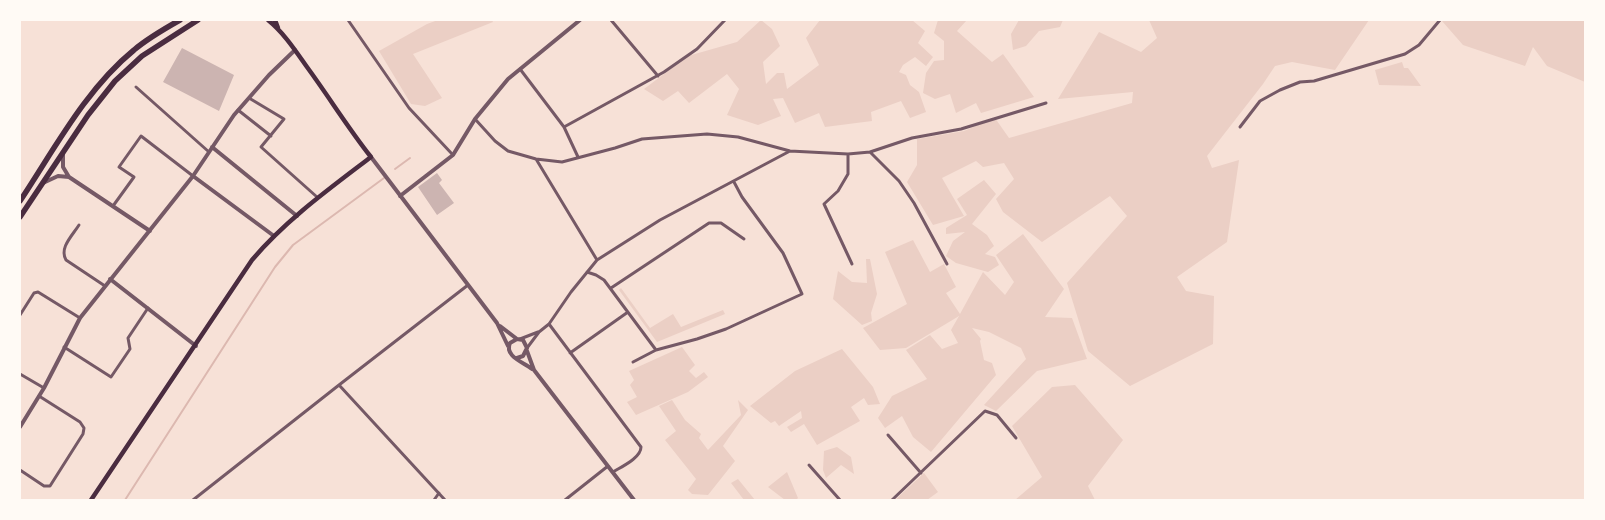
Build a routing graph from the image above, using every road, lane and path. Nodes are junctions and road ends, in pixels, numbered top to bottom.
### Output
1 (180, 20) edge
2 (198, 20) edge
3 (268, 20) edge
4 (275, 20) edge
5 (348, 20) edge
6 (580, 20) edge
7 (611, 20) edge
8 (725, 20) edge
9 (1440, 20) edge
10 (279, 29) junction
11 (295, 50) junction
12 (520, 69) junction
13 (658, 76) junction
14 (136, 87) dead end
15 (248, 97) junction
16 (1046, 103) dead end
17 (238, 110) junction
18 (475, 118) junction
19 (564, 127) junction
20 (1240, 127) dead end
21 (271, 136) junction
22 (212, 147) junction
23 (790, 151) junction
24 (63, 152) junction
25 (209, 152) junction
26 (870, 152) junction
27 (848, 154) junction
28 (453, 155) junction
29 (371, 157) junction
30 (578, 158) junction
31 (536, 159) junction
32 (193, 176) junction
33 (69, 177) junction
34 (734, 182) junction
35 (42, 184) junction
36 (400, 196) junction
37 (318, 197) junction
38 (20, 201) edge
39 (113, 206) junction
40 (20, 216) edge
41 (297, 216) junction
42 (78, 225) dead end
43 (150, 231) junction
44 (274, 236) junction
45 (744, 239) dead end
46 (597, 260) junction
47 (852, 264) dead end
48 (947, 264) dead end
49 (587, 272) junction
50 (110, 279) junction
51 (468, 285) junction
52 (105, 286) junction
53 (611, 288) junction
54 (148, 308) junction
55 (628, 312) junction
56 (20, 315) edge
57 (80, 318) junction
58 (497, 323) junction
59 (549, 324) junction
60 (539, 332) junction
61 (519, 339) junction
62 (196, 346) junction
63 (508, 346) junction
64 (64, 347) junction
65 (527, 350) junction
66 (656, 350) junction
67 (570, 353) junction
68 (517, 358) junction
69 (633, 362) dead end
70 (534, 370) junction
71 (20, 374) edge
72 (339, 385) junction
73 (44, 388) junction
74 (39, 396) junction
75 (20, 427) edge
76 (888, 435) dead end
77 (1016, 438) dead end
78 (809, 465) dead end
79 (608, 466) junction
80 (20, 470) edge
81 (613, 472) junction
82 (921, 473) junction
83 (438, 493) junction
84 (91, 500) edge
85 (193, 500) edge
86 (434, 500) edge
87 (445, 500) edge
88 (565, 500) edge
89 (634, 500) edge
90 (840, 500) edge
91 (892, 500) edge

1 - 38 highway
2 - 24 highway
3 - 10 main road
4 - 10 main road
5 - 28 street
6 - 12 street
7 - 13 street
8 - 13 street
9 - 20 street
10 - 11 main road
11 - 15 street
11 - 29 main road
12 - 18 street
12 - 19 street
13 - 19 street
14 - 25 street
15 - 17 street
15 - 21 street
16 - 26 street
17 - 21 street
17 - 22 street
18 - 28 street
18 - 31 street
19 - 30 street
21 - 37 street
22 - 25 street
22 - 41 street
23 - 27 street
23 - 30 street
23 - 34 street
24 - 33 street
24 - 35 highway
25 - 32 street
26 - 27 street
26 - 48 street
27 - 47 street
28 - 36 street
29 - 36 street
29 - 37 main road
30 - 31 street
31 - 46 street
32 - 39 street
32 - 43 street
32 - 44 street
33 - 35 street
33 - 39 street
34 - 46 street
34 - 66 street
35 - 40 highway
36 - 51 street
37 - 41 main road
39 - 43 street
41 - 44 main road
42 - 52 street
43 - 50 street
44 - 62 main road
45 - 53 street
46 - 49 street
49 - 53 street
49 - 59 street
50 - 52 street
50 - 54 street
51 - 58 street
51 - 72 street
52 - 57 street
53 - 55 street
54 - 62 street
54 - 64 street
55 - 66 street
55 - 67 street
56 - 57 street
57 - 64 street
58 - 61 street
58 - 63 street
59 - 60 street
59 - 67 street
60 - 61 street
60 - 65 street
61 - 63 street
61 - 65 street
62 - 84 main road
63 - 68 street
64 - 73 street
65 - 68 street
65 - 70 street
66 - 69 street
67 - 81 street
68 - 70 street
70 - 79 street
71 - 73 street
72 - 83 street
72 - 85 street
73 - 74 street
74 - 75 street
74 - 80 street
76 - 82 street
77 - 82 street
78 - 90 street
79 - 81 street
79 - 88 street
81 - 89 street
82 - 91 street
83 - 86 street
83 - 87 street

